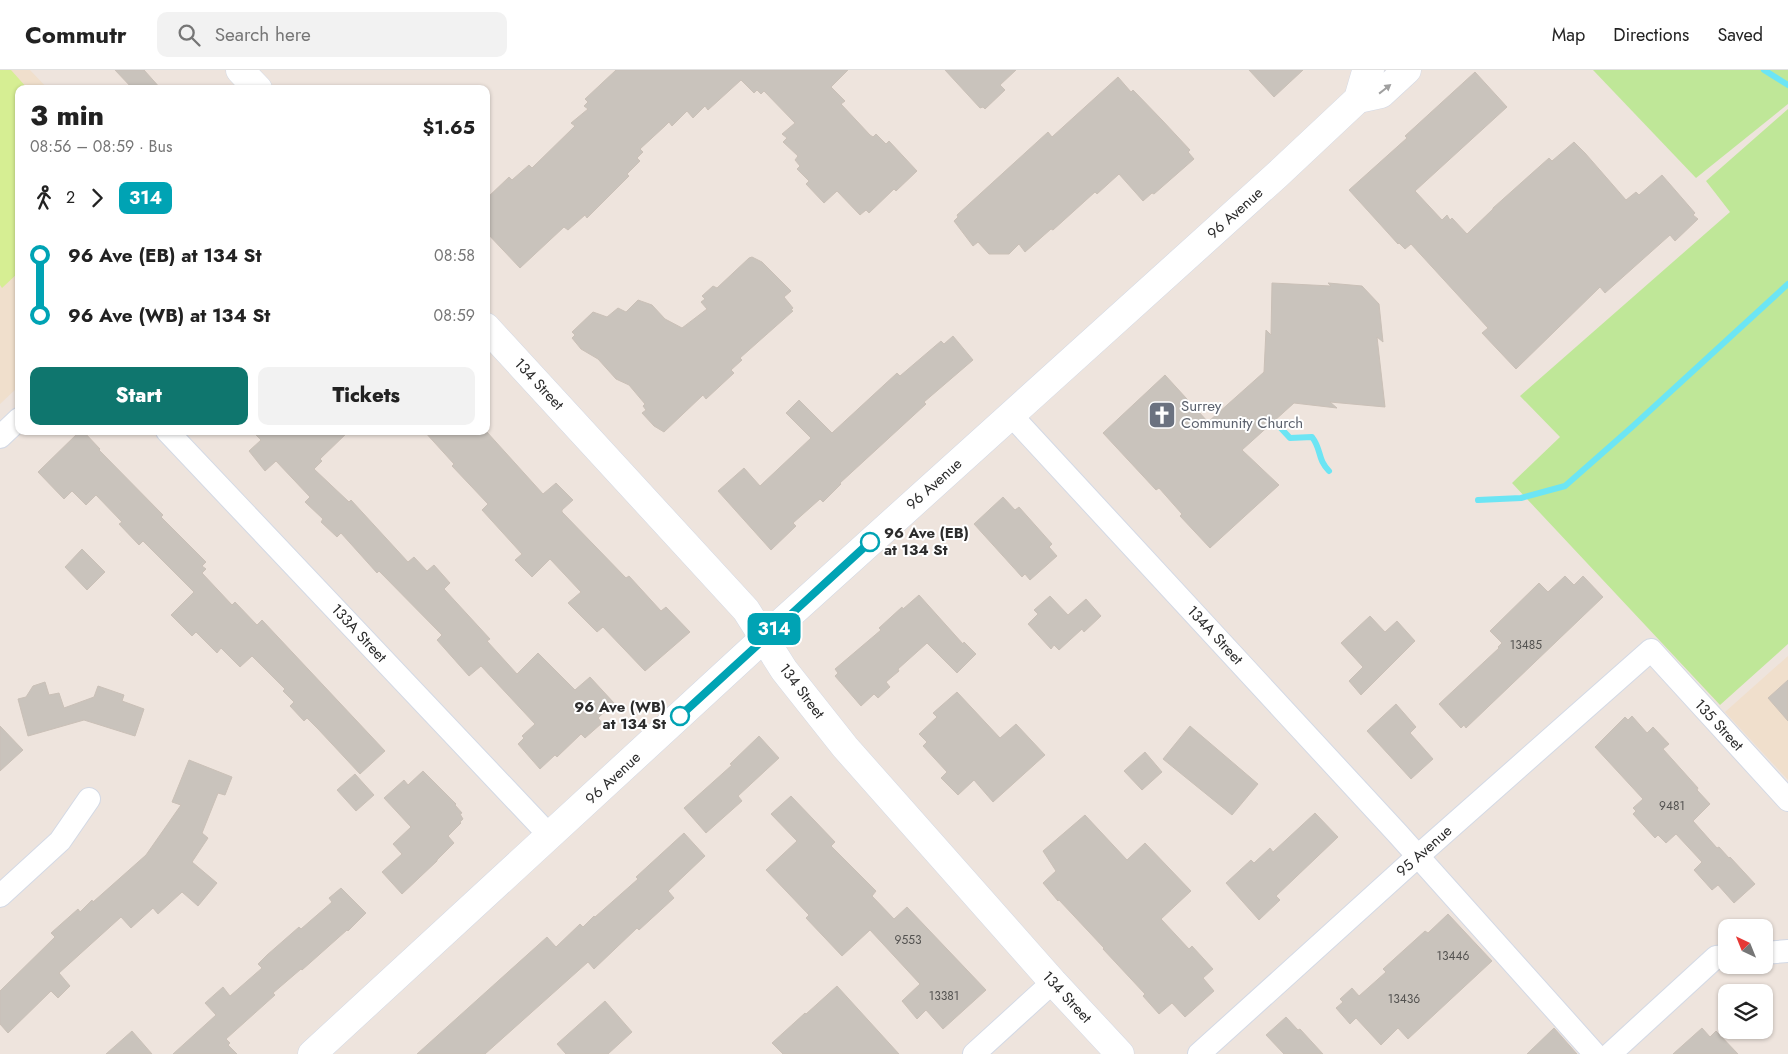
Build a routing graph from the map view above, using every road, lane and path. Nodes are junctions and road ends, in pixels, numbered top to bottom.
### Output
1 (240, 70) edge
2 (1370, 70) edge
3 (1407, 70) edge
4 (254, 85) edge
5 (1358, 98) junction
6 (490, 332) edge
7 (1011, 415) junction
8 (15, 423) edge
9 (171, 435) edge
10 (0, 437) edge
11 (764, 638) junction
12 (1651, 650) joint
13 (89, 799) dead end
14 (1788, 800) edge
15 (550, 836) junction
16 (1418, 856) junction
17 (0, 896) edge
18 (1788, 951) edge
19 (1773, 952) edge
20 (1718, 956) edge
21 (1053, 982) junction
22 (312, 1054) edge
23 (974, 1054) edge
24 (1120, 1054) edge
25 (1199, 1054) edge
26 (1595, 1054) edge
27 (1610, 1054) edge

1 - 4 main road
2 - 5 main road, 96 Avenue
5 -> 3 main road
5 - 7 main road, 96 Avenue
6 - 11 main road, 134 Street
7 - 11 main road, 96 Avenue
7 - 16 street, 134A Street
8 - 10 street
9 - 15 street, 133A Street
11 - 15 main road, 96 Avenue
11 - 21 main road, 134 Street
12 - 14 street, 135 Street
12 - 16 street, 95 Avenue
13 - 17 street
15 - 22 main road, 96 Avenue
16 - 25 street, 95 Avenue
16 - 26 street, 134A Street
18 - 19 street
20 - 27 street
21 - 23 street
21 - 24 main road, 134 Street

